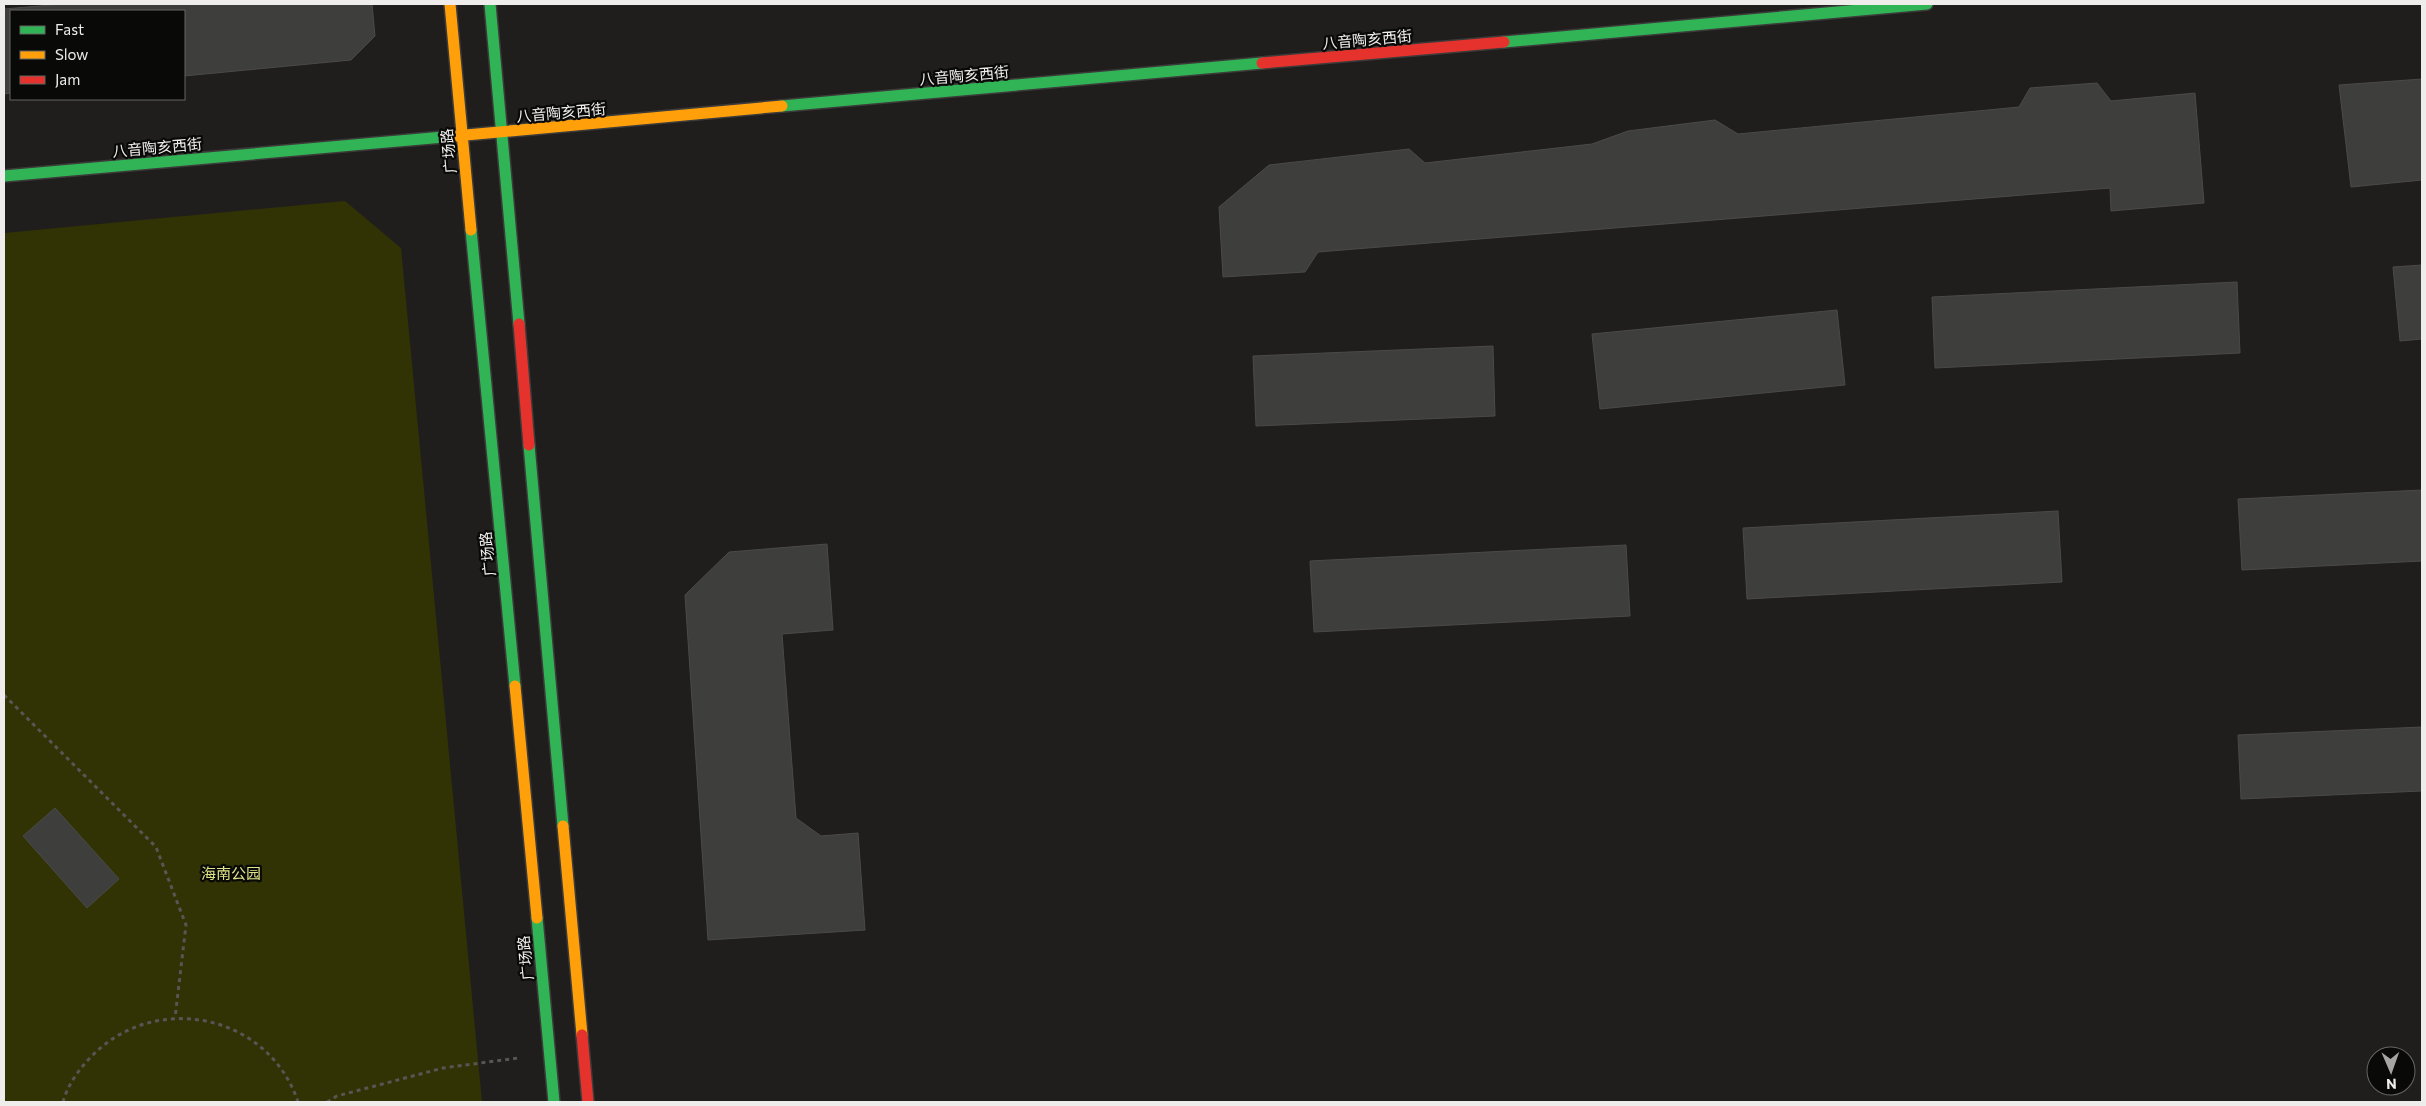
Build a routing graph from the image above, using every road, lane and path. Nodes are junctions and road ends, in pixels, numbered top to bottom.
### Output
1 (450, 4) edge
2 (490, 4) edge
3 (1927, 4) edge
4 (500, 132) junction
5 (461, 135) junction
6 (4, 176) edge
7 (4, 695) edge
8 (175, 1018) junction
9 (550, 1054) junction
10 (63, 1102) edge
11 (298, 1102) edge
12 (327, 1102) edge
13 (554, 1102) edge
14 (588, 1102) edge

1 - 5 street, 广场路
2 - 4 street
3 - 4 street, 八音陶亥西街
4 - 5 street, 八音陶亥西街
4 - 14 street
5 - 6 street, 八音陶亥西街
5 - 9 street, 广场路
7 - 8 path
8 - 10 path
8 - 11 path
9 - 12 path
9 - 13 street, 广场路

